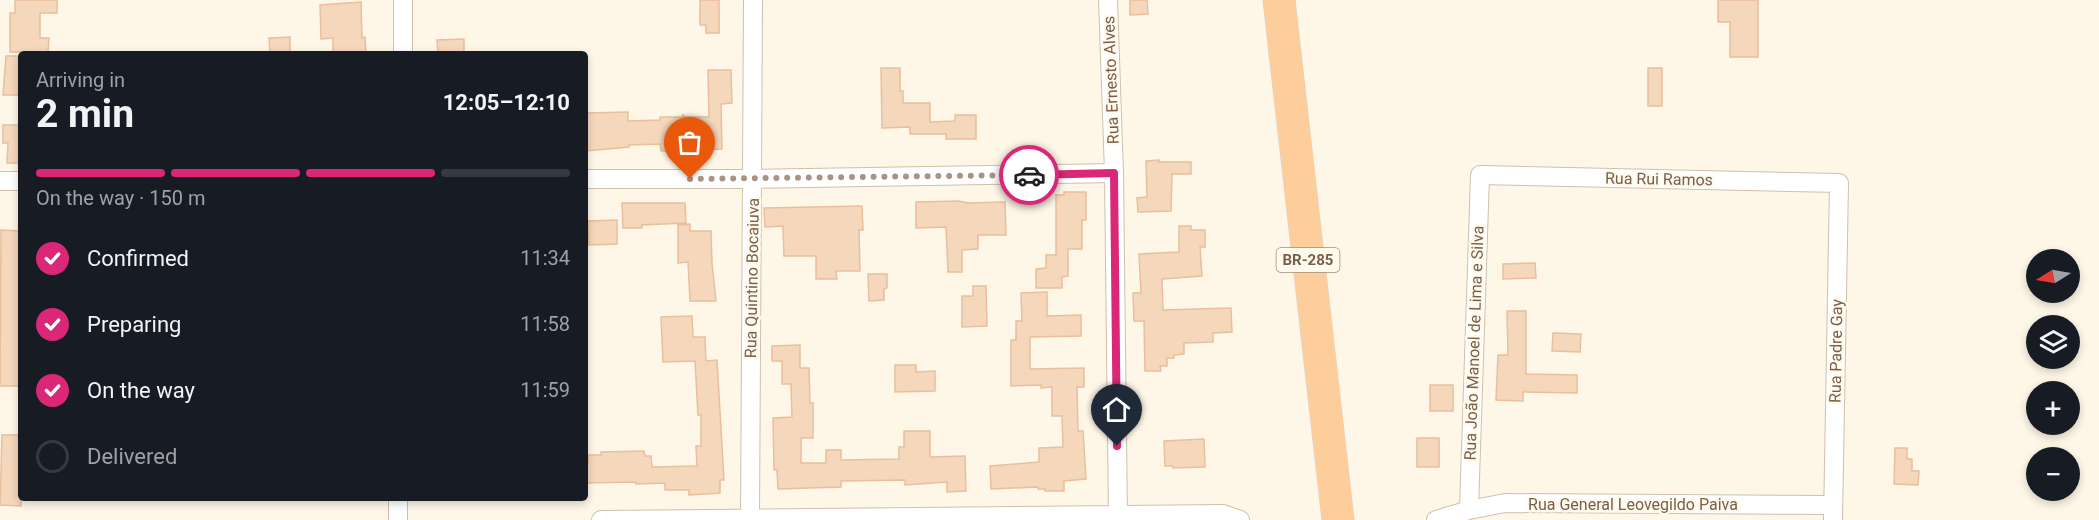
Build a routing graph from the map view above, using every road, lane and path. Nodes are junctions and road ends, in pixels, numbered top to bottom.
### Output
1 (403, 0) edge
2 (753, 0) edge
3 (1108, 0) edge
4 (1279, 0) edge
5 (403, 51) edge
6 (1114, 173) junction
7 (1480, 175) joint
8 (588, 179) edge
9 (753, 179) junction
10 (0, 181) edge
11 (18, 181) edge
12 (1839, 183) joint
13 (398, 501) edge
14 (1468, 510) junction
15 (1833, 512) edge
16 (1118, 517) edge
17 (750, 519) edge
18 (398, 520) edge
19 (601, 520) edge
20 (1240, 520) edge
21 (1338, 520) edge
22 (1436, 520) edge

1 - 5 street
2 - 9 street, Rua Quintino Bocaiuva
3 - 6 street, Rua Ernesto Alves
4 - 21 highway, BR-285
6 - 9 street
6 - 16 street, Rua Ernesto Alves
7 - 12 street, Rua Rui Ramos
7 - 14 street, Rua João Manoel de Lima e Silva
8 - 9 street
9 - 17 street, Rua Quintino Bocaiuva
10 - 11 street
12 - 15 street, Rua Padre Gay
13 - 18 street
14 - 15 street, Rua General Leovegildo Paiva
14 - 22 street, Rua General Leovegildo Paiva
16 - 17 street
16 - 20 street
17 - 19 street

